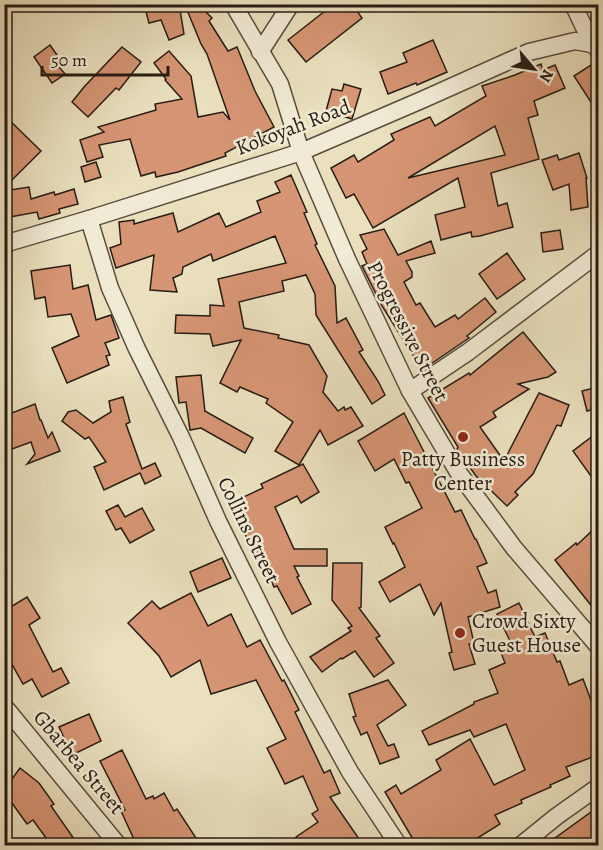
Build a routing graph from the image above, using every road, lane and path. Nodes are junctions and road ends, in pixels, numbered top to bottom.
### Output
1 (233, 4) edge
2 (291, 4) edge
3 (573, 4) edge
4 (595, 47) edge
5 (260, 52) junction
6 (301, 152) junction
7 (89, 219) junction
8 (4, 244) edge
9 (598, 255) edge
10 (410, 391) junction
11 (598, 646) edge
12 (4, 706) edge
13 (598, 787) edge
14 (119, 846) edge
15 (399, 846) edge
16 (520, 846) edge

1 - 5 street, Progressive Street
2 - 5 street
3 - 4 street
4 - 6 street, Kokoyah Road
5 - 6 street, Progressive Street
6 - 7 street, Kokoyah Road
6 - 10 street, Progressive Street
7 - 8 street, Kokoyah Road
7 - 15 street, Collins Street
9 - 10 street
10 - 11 street, Progressive Street
12 - 14 street, Gbarbea Street
13 - 16 street

